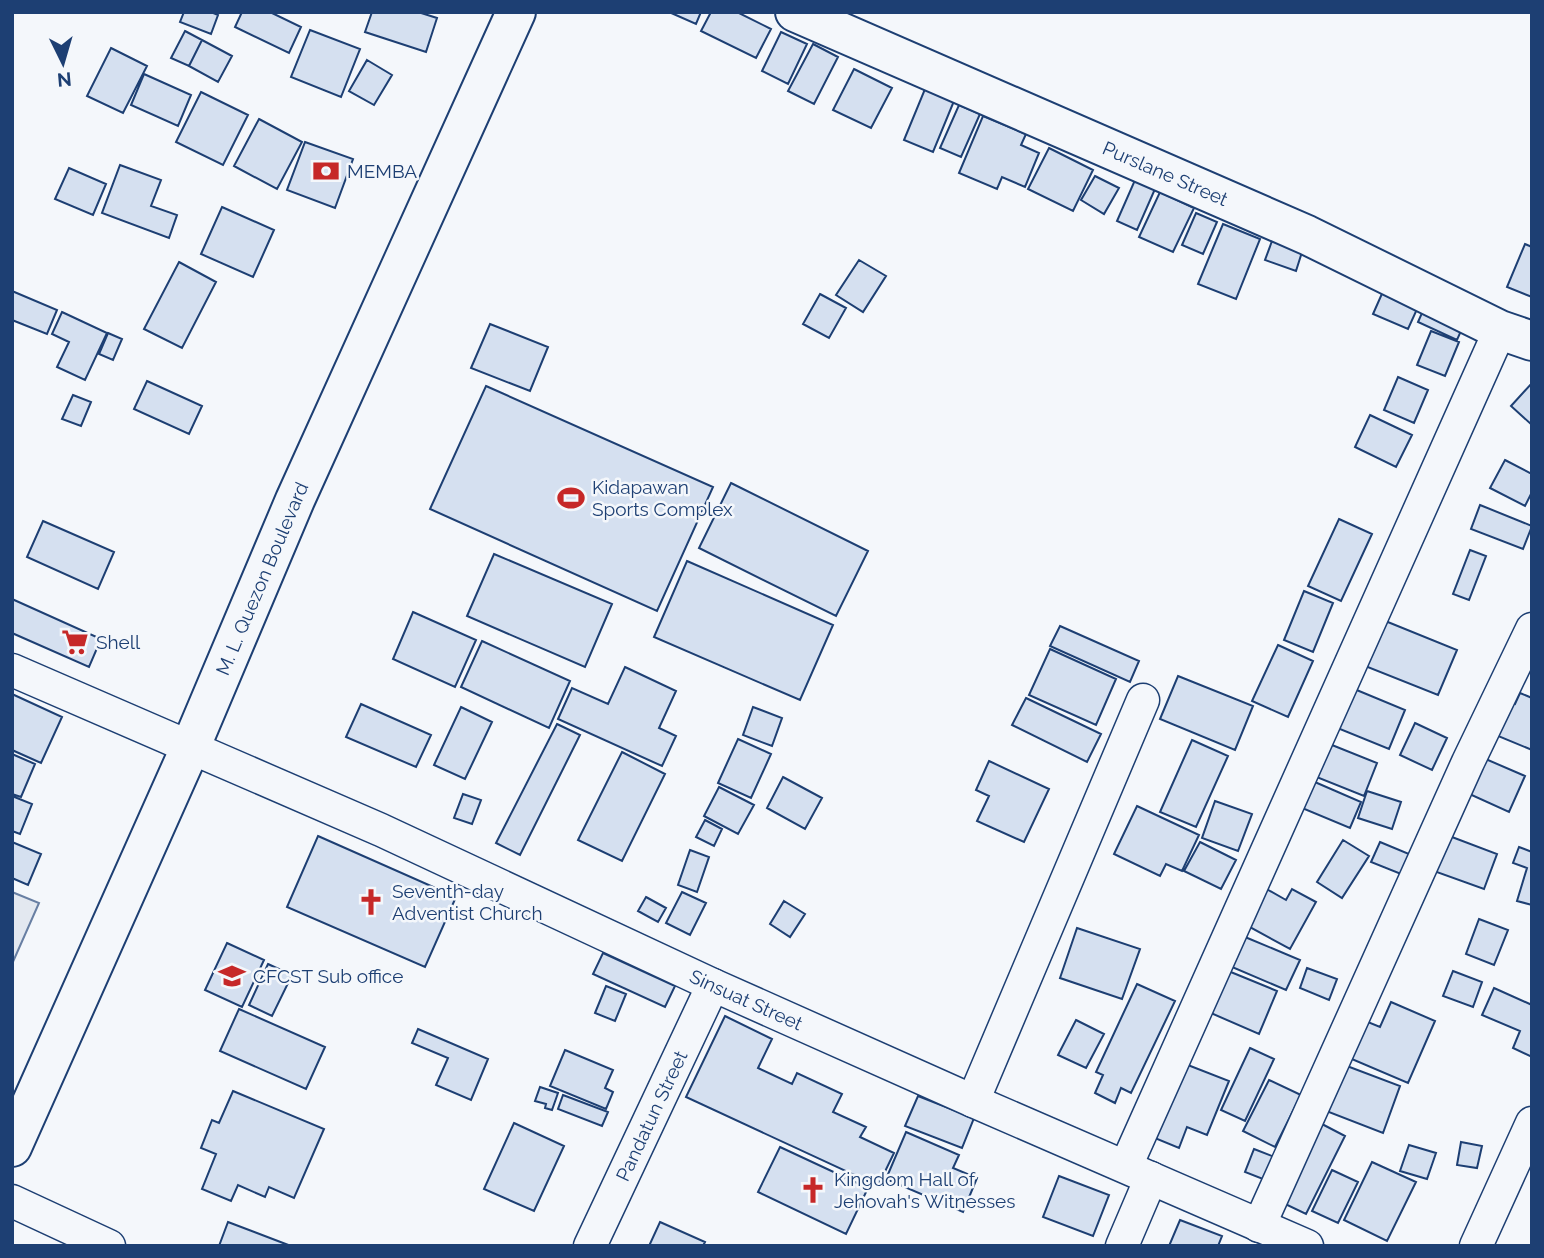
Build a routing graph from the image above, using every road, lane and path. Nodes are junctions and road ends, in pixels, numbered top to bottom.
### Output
1 (516, 12) edge
2 (795, 12) edge
3 (1516, 336) edge
4 (1532, 629) edge
5 (12, 670) edge
6 (1143, 700) dead end
7 (191, 746) junction
8 (713, 985) junction
9 (973, 1101) junction
10 (1532, 1123) edge
11 (12, 1146) edge
12 (1138, 1172) junction
13 (12, 1201) edge
14 (1259, 1226) junction
15 (109, 1246) edge
16 (590, 1246) edge
17 (1122, 1246) edge
18 (1307, 1246) edge
19 (1476, 1246) edge

1 - 7 main road, M. L. Quezon Boulevard
2 - 3 main road, Purslane Street
3 - 12 street
4 - 14 street
5 - 7 street, Sinsuat Street
6 - 9 street
7 - 8 street, Sinsuat Street
7 - 11 main road, M. L. Quezon Boulevard
8 - 9 street, Sinsuat Street
8 - 16 street, Pandatun Street
9 - 12 street, Sinsuat Street
10 - 19 street
12 - 14 street, Sinsuat Street
12 - 17 street
13 - 15 street
14 - 18 street, Sinsuat Street

